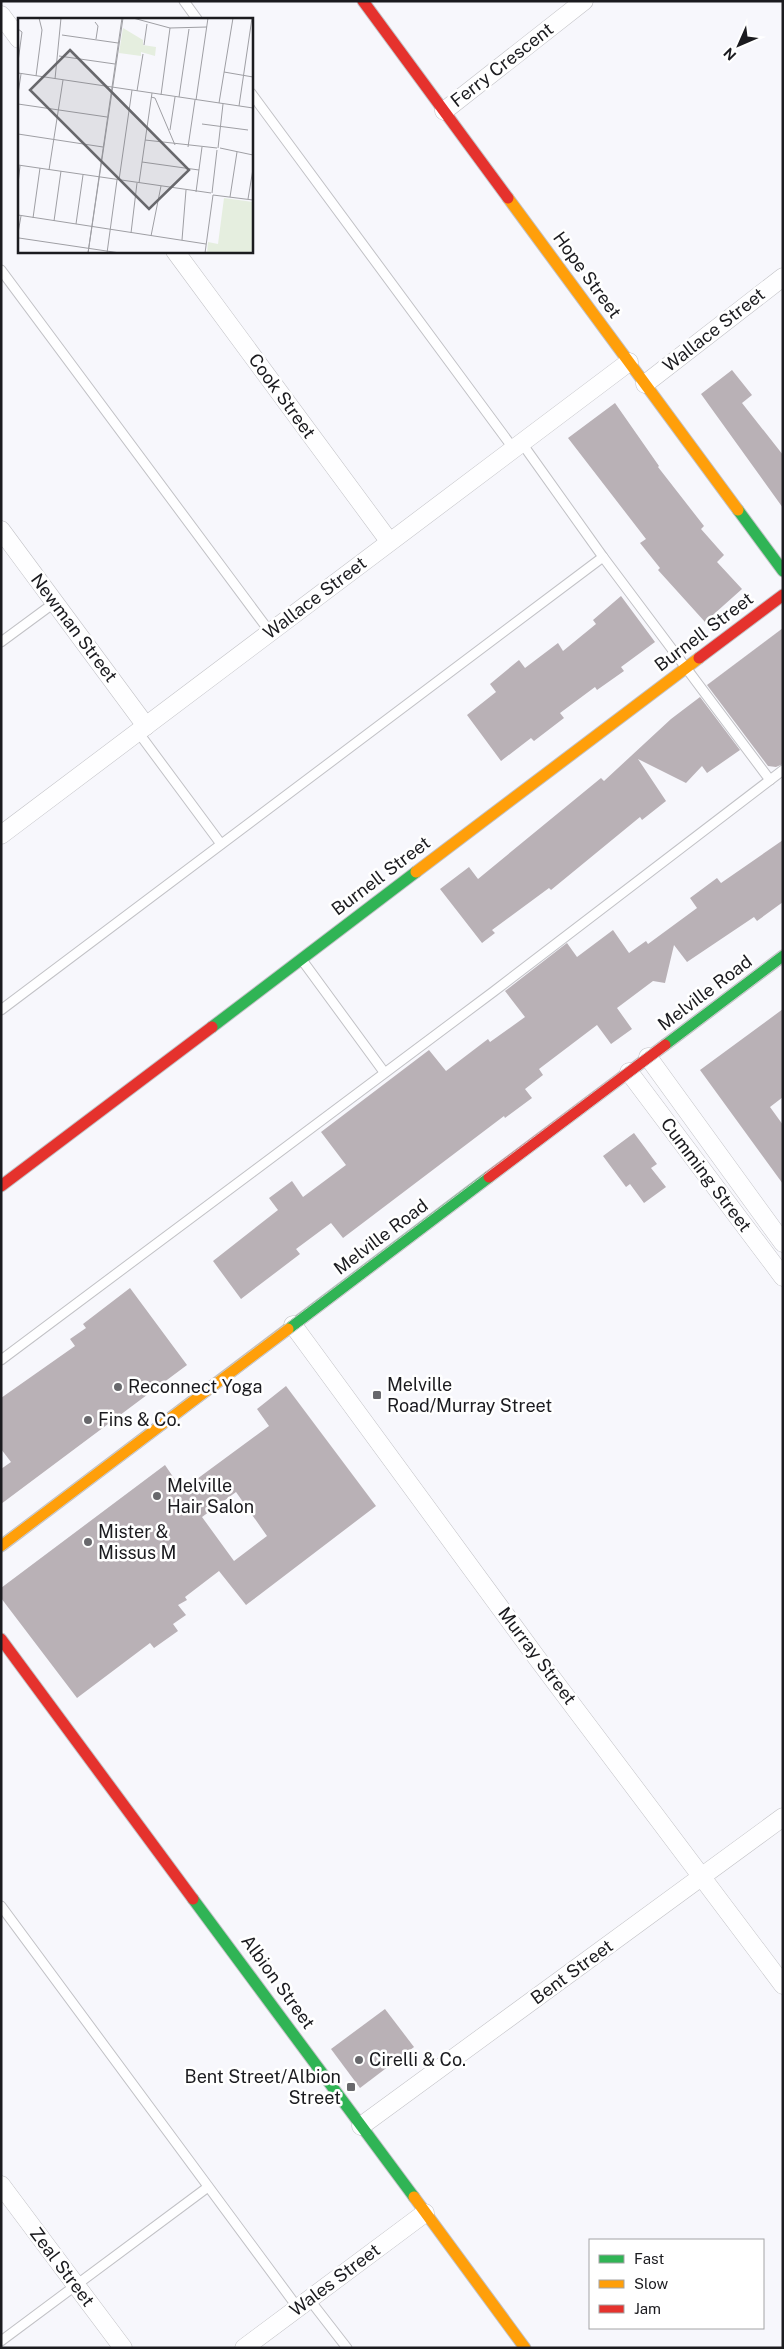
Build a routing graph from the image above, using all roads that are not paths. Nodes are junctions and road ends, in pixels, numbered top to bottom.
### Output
1 (184, 1) edge
2 (363, 1) edge
3 (584, 1) edge
4 (1, 16) edge
5 (196, 18) edge
6 (18, 38) edge
7 (252, 93) edge
8 (444, 111) junction
9 (177, 252) edge
10 (1, 270) edge
11 (783, 277) edge
12 (629, 362) junction
13 (645, 384) junction
14 (517, 445) junction
15 (1, 530) edge
16 (389, 541) junction
17 (603, 556) junction
18 (783, 571) edge
19 (783, 595) edge
20 (54, 603) junction
21 (270, 632) junction
22 (1, 642) edge
23 (687, 666) junction
24 (142, 729) junction
25 (783, 770) edge
26 (770, 780) junction
27 (1, 835) edge
28 (221, 844) junction
29 (783, 956) edge
30 (301, 959) junction
31 (1, 1010) edge
32 (648, 1057) junction
33 (384, 1072) junction
34 (629, 1072) junction
35 (1, 1186) edge
36 (783, 1243) edge
37 (782, 1275) edge
38 (294, 1325) junction
39 (1, 1360) edge
40 (1, 1546) edge
41 (1, 1639) edge
42 (783, 1817) edge
43 (702, 1877) junction
44 (1, 1906) edge
45 (783, 1985) edge
46 (362, 2126) junction
47 (1, 2185) edge
48 (208, 2187) junction
49 (425, 2213) junction
50 (76, 2285) junction
51 (304, 2304) junction
52 (1, 2340) edge
53 (123, 2348) edge
54 (244, 2348) edge
55 (348, 2348) edge
56 (525, 2348) edge

1 - 5 lane
2 - 8 street, Hope Street
3 - 8 street, Ferry Crescent
4 - 6 street
7 - 14 lane
8 - 12 street, Hope Street
9 - 16 street, Cook Street
10 - 21 lane
11 - 13 street, Wallace Street
12 - 13 street, Hope Street
12 - 14 street, Wallace Street
13 - 18 street, Hope Street
14 - 16 street, Wallace Street
14 - 17 lane
15 - 20 street, Newman Street
16 - 21 street, Wallace Street
17 - 23 lane
17 - 28 lane
19 - 23 street, Burnell Street
20 - 22 lane
20 - 24 street, Newman Street
21 - 24 street, Wallace Street
23 - 26 lane
23 - 30 street, Burnell Street
24 - 27 street, Wallace Street
24 - 28 lane
25 - 26 lane
26 - 33 lane
28 - 31 lane
29 - 32 street, Melville Road
30 - 33 lane
30 - 35 street, Burnell Street
32 - 34 street, Melville Road
32 - 36 street, Cumming Street
33 - 39 lane
34 - 37 street, Cumming Street
34 - 38 street, Melville Road
38 - 40 street, Melville Road
38 - 43 street, Murray Street
41 - 46 street, Albion Street
42 - 43 street, Bent Street
43 - 45 street, Murray Street
43 - 46 street, Bent Street
44 - 48 lane
46 - 49 street, Albion Street
47 - 50 street, Zeal Street
48 - 50 lane
48 - 51 lane
49 - 51 street, Wales Street
49 - 56 street, Albion Street
50 - 52 lane
50 - 53 street, Zeal Street
51 - 54 street, Wales Street
51 - 55 lane

